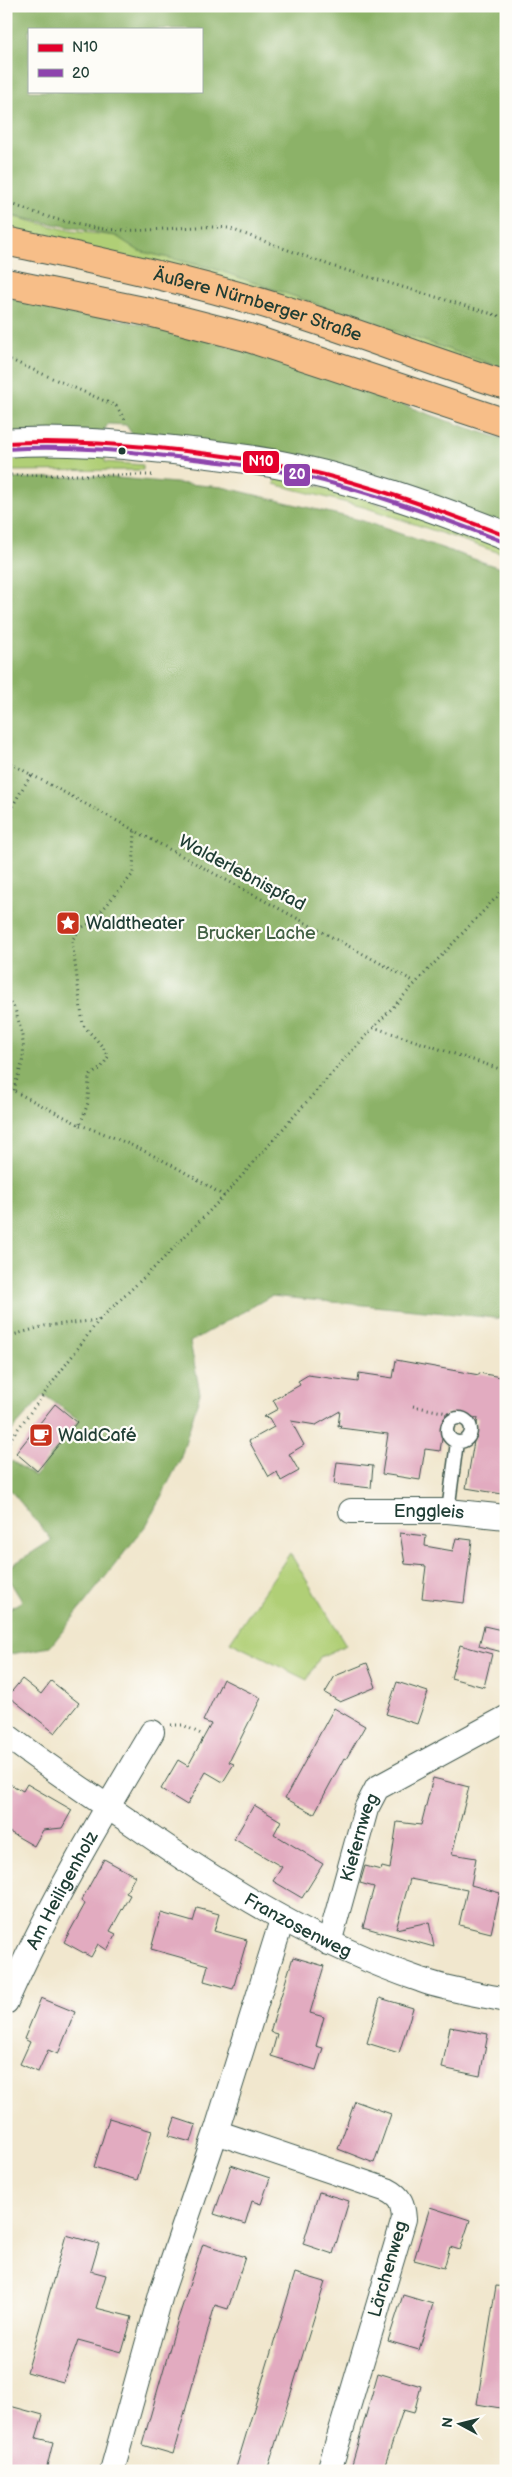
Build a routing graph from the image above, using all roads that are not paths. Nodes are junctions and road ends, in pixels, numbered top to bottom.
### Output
1 (6, 241) edge
2 (6, 283) edge
3 (506, 385) edge
4 (506, 422) edge
5 (6, 443) edge
6 (506, 536) edge
7 (457, 1442) junction
8 (351, 1511) dead end
9 (448, 1511) junction
10 (506, 1517) edge
11 (506, 1718) edge
12 (152, 1732) road end
13 (6, 1735) edge
14 (108, 1808) junction
15 (282, 1920) junction
16 (329, 1943) junction
17 (506, 2000) edge
18 (6, 2002) edge
19 (216, 2132) junction
20 (112, 2471) edge
21 (330, 2471) edge

1 - 3 highway, Äußere Nürnberger Straße
2 - 4 highway, Äußere Nürnberger Straße
5 - 6 street
7 - 7 lane
7 - 9 lane
8 - 9 street, Enggleis
9 - 10 street, Enggleis
11 - 16 street, Kiefernweg
12 - 14 street
13 - 14 street, Franzosenweg
14 - 15 street, Franzosenweg
14 - 18 street, Am Heiligenholz
15 - 16 street, Franzosenweg
15 - 19 street
16 - 17 street, Franzosenweg
19 - 20 street
19 - 21 street, Lärchenweg

